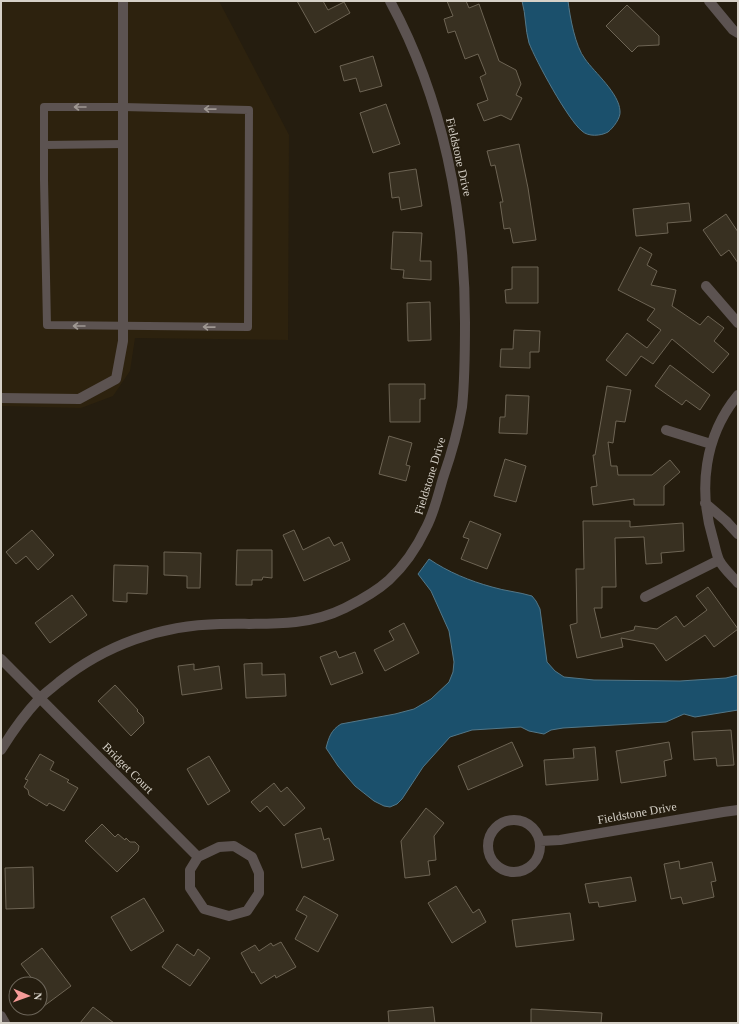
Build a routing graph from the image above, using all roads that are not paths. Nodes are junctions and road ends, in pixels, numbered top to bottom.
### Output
1 (123, 1) edge
2 (390, 1) edge
3 (709, 1) edge
4 (738, 33) edge
5 (123, 107) junction
6 (123, 144) junction
7 (44, 145) junction
8 (706, 286) dead end
9 (738, 323) edge
10 (123, 326) junction
11 (738, 395) edge
12 (1, 398) edge
13 (666, 430) dead end
14 (711, 444) junction
15 (705, 503) junction
16 (738, 534) edge
17 (719, 560) junction
18 (738, 583) edge
19 (645, 597) dead end
20 (1, 659) edge
21 (40, 698) junction
22 (1, 750) edge
23 (738, 810) edge
24 (540, 841) junction
25 (198, 857) junction
26 (1, 1016) edge
27 (5, 1023) edge

1 - 5 street
2 - 21 street, Fieldstone Drive
3 - 4 street
5 - 6 street
5 -> 7 lane
5 - 10 lane
6 - 7 lane
6 - 10 street
10 -> 7 lane
8 - 9 street
10 - 12 street
11 - 14 street
13 - 14 street
14 - 15 street
15 - 16 street
15 - 17 street
17 - 18 street
17 - 19 street
20 - 21 street
21 - 22 street, Fieldstone Drive
21 - 25 street, Bridget Court
23 - 24 street, Fieldstone Drive
24 - 24 street
25 - 25 street
26 - 27 street

